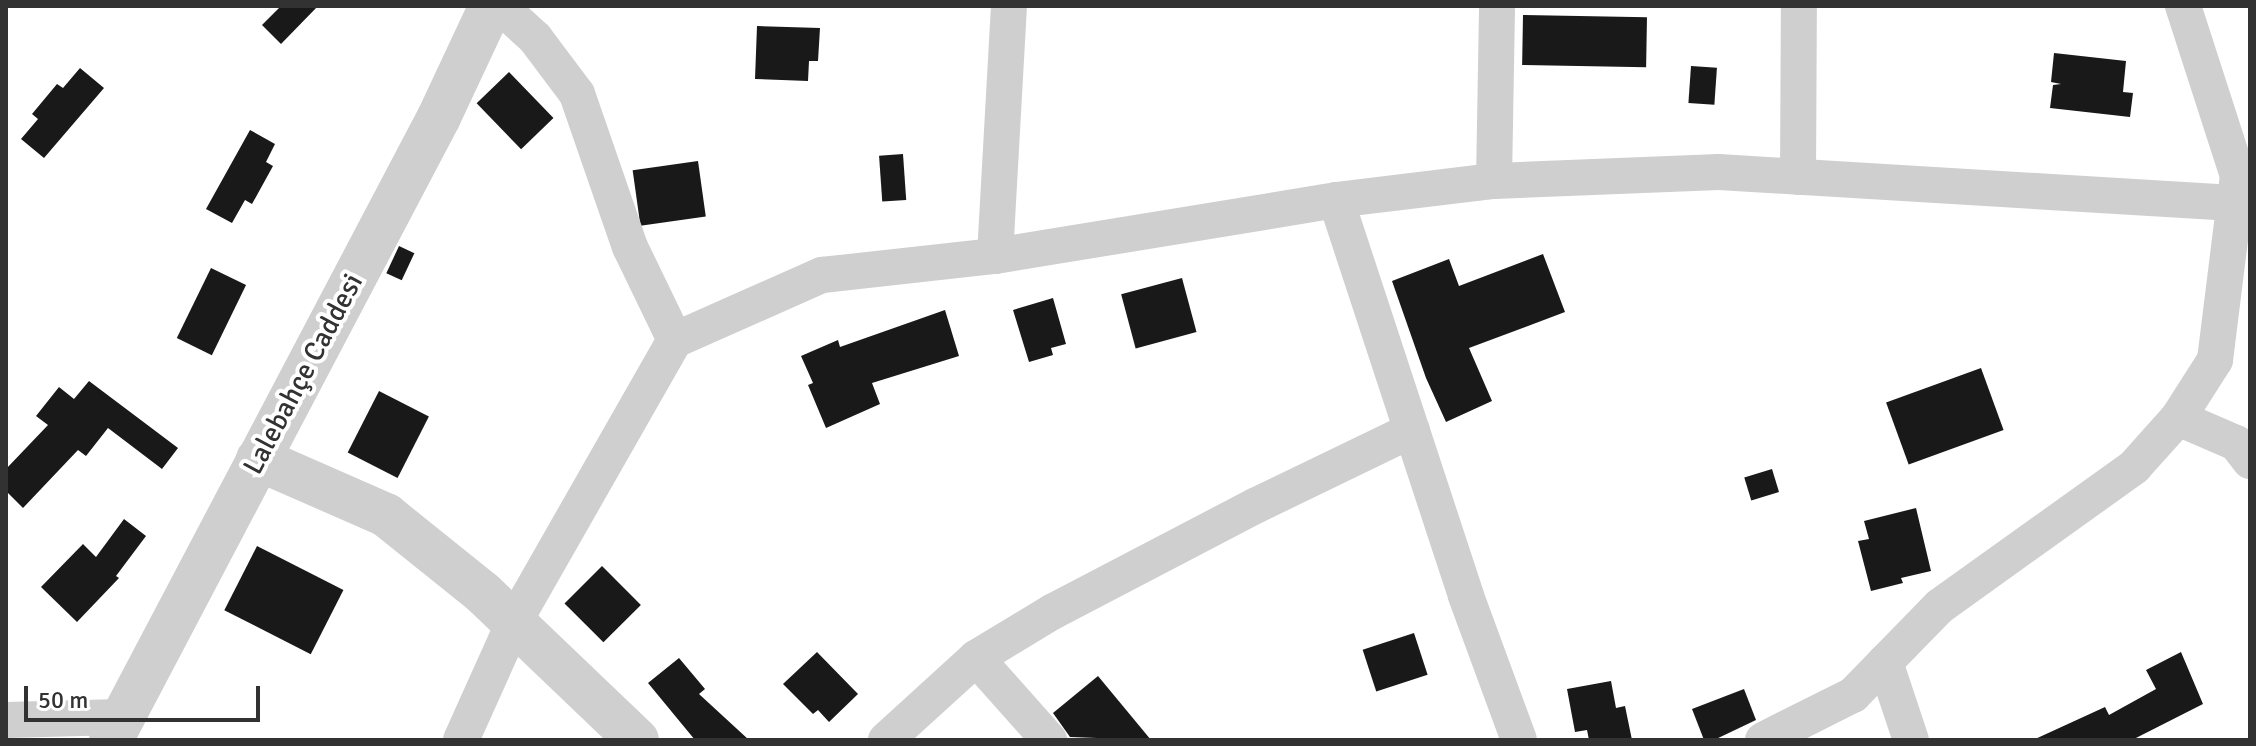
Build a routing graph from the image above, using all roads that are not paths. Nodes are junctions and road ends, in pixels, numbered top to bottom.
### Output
1 (491, 6) edge
2 (500, 6) edge
3 (1009, 6) edge
4 (1497, 6) edge
5 (1799, 6) edge
6 (2183, 6) edge
7 (1798, 177) junction
8 (1494, 181) junction
9 (1336, 200) junction
10 (2242, 204) edge
11 (995, 256) junction
12 (675, 340) junction
13 (2178, 418) junction
14 (1412, 430) junction
15 (2245, 447) edge
16 (258, 459) junction
17 (514, 622) junction
18 (976, 658) junction
19 (1885, 662) junction
20 (6, 720) edge
21 (116, 729) edge
22 (461, 740) edge
23 (637, 740) edge
24 (886, 740) edge
25 (1049, 740) edge
26 (1519, 740) edge
27 (1763, 740) edge
28 (1911, 740) edge

1 - 16 street, Lalebahçe Caddesi
2 - 12 street
3 - 11 street
4 - 8 street
5 - 7 street
6 - 10 street
7 - 8 street
7 - 10 street
8 - 9 street
9 - 11 street
9 - 14 street
10 - 13 street
11 - 12 street
12 - 17 street
13 - 15 street
13 - 19 street
14 - 18 street
14 - 26 street
16 - 17 street
16 - 21 street, Lalebahçe Caddesi
17 - 22 street
17 - 23 street
18 - 24 street
18 - 25 street
19 - 27 street
19 - 28 street
20 - 21 street

